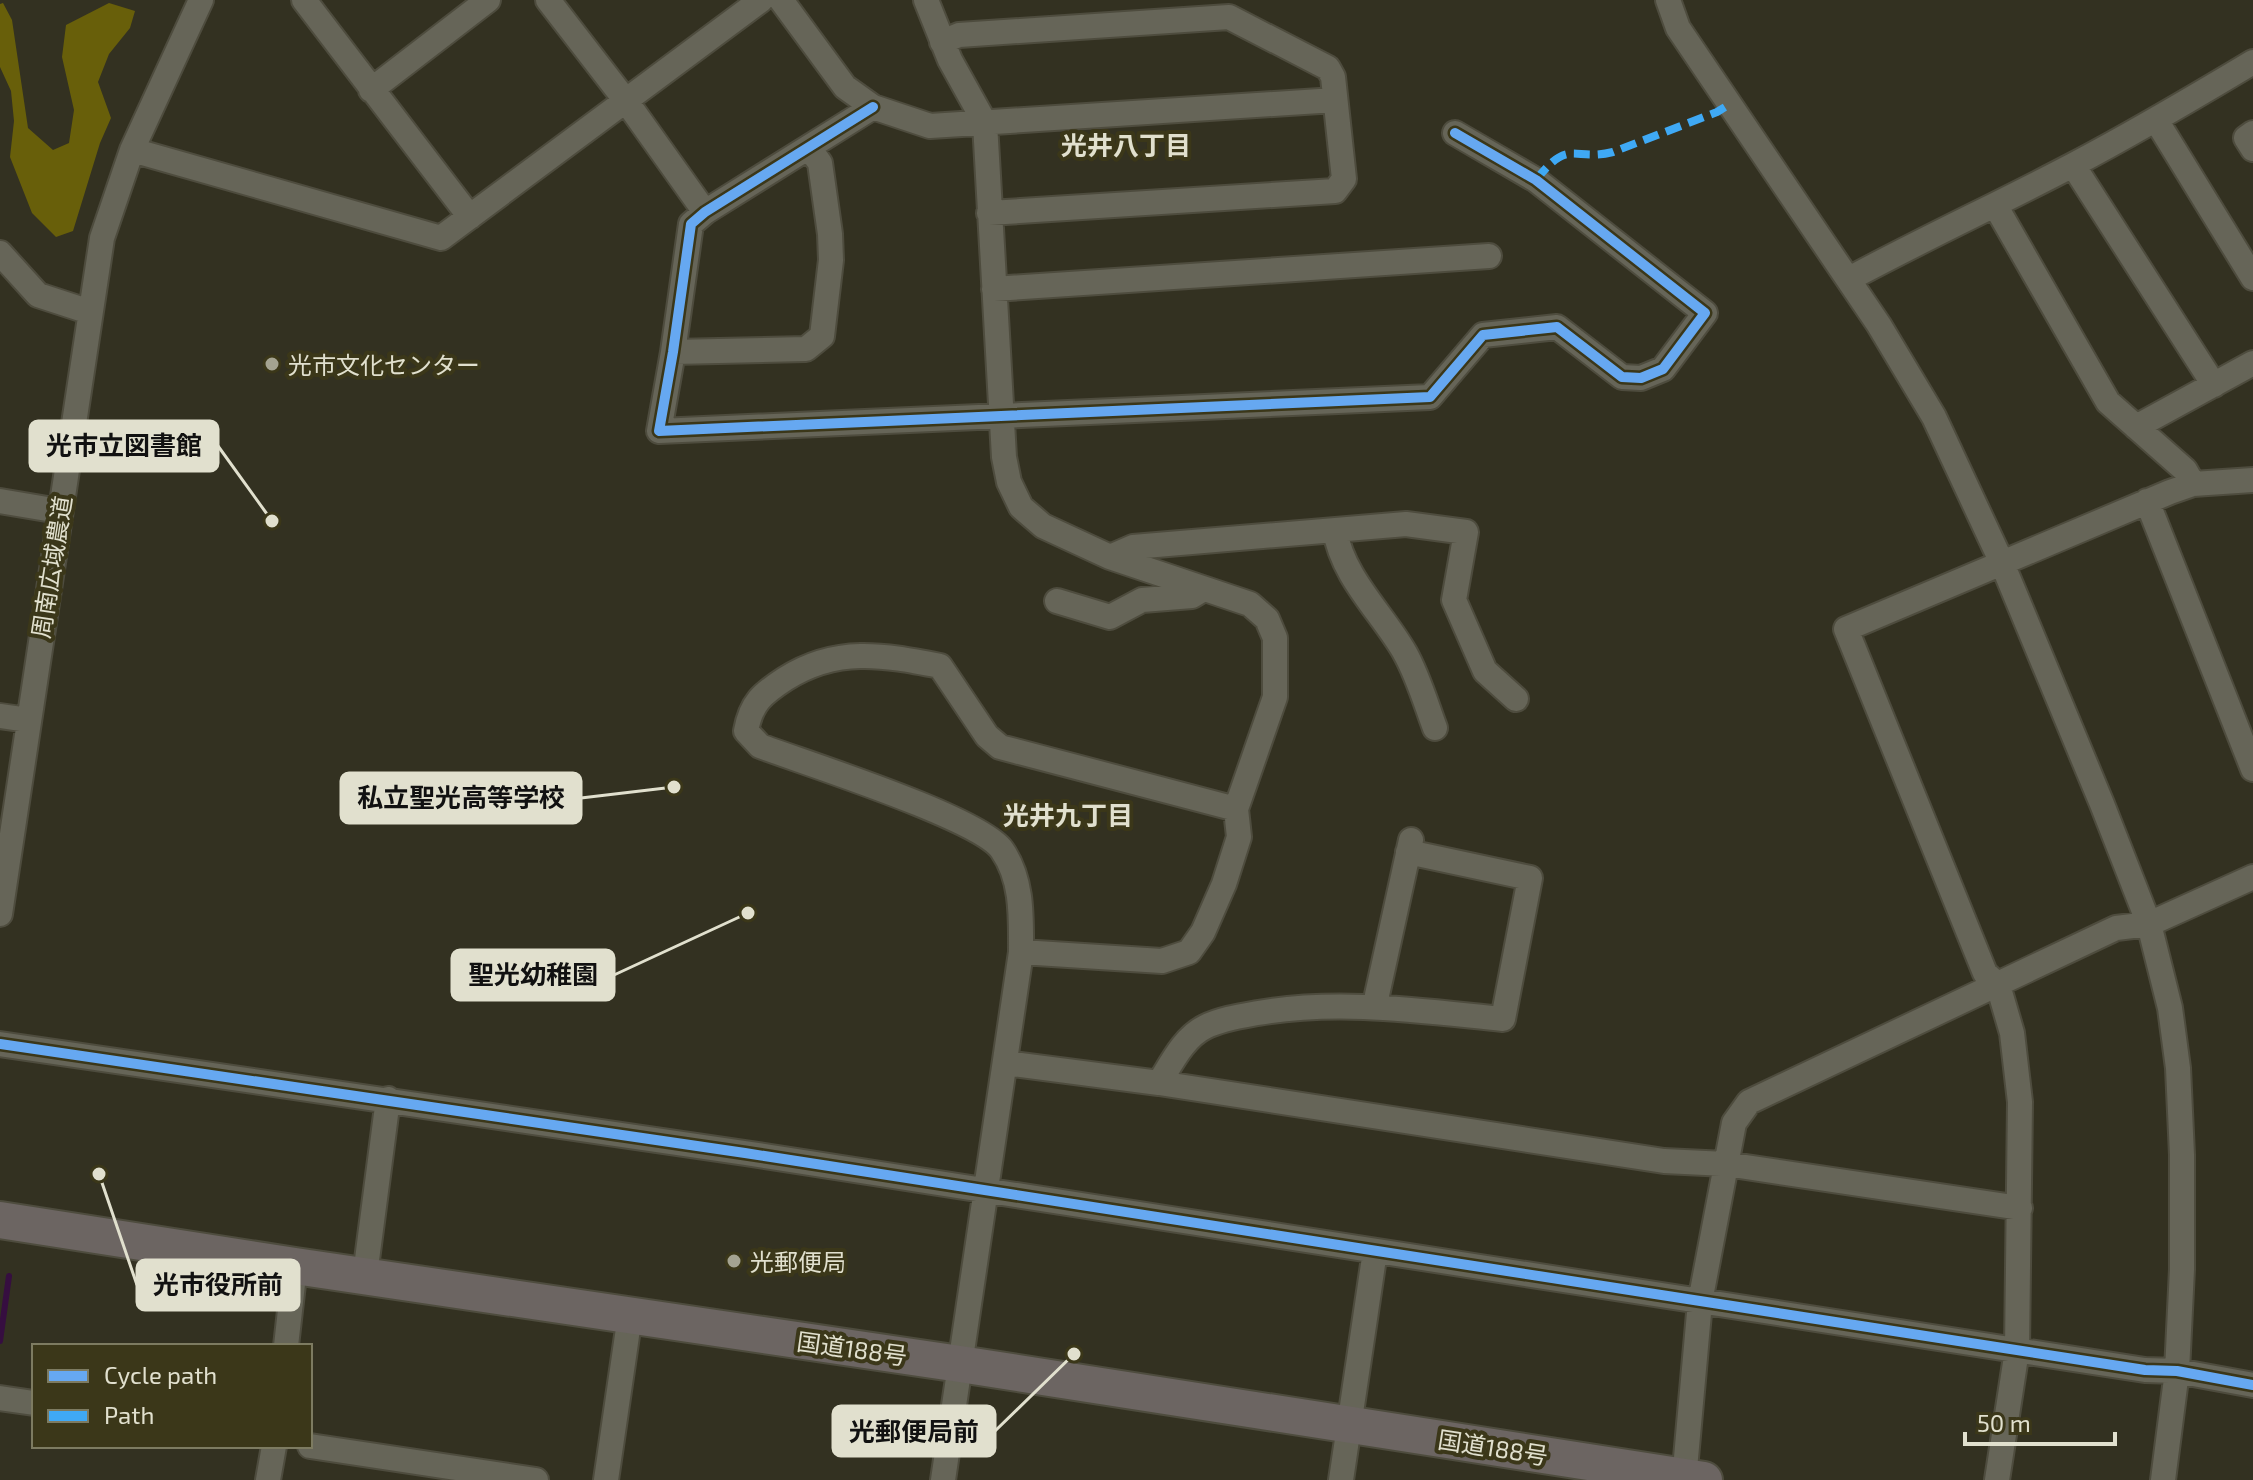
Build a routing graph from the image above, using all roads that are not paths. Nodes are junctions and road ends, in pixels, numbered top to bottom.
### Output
1 (201, 0) edge
2 (304, 0) edge
3 (488, 0) edge
4 (548, 0) edge
5 (761, 0) edge
6 (781, 0) edge
7 (926, 0) edge
8 (1668, 0) edge
9 (942, 42) junction
10 (2253, 62) edge
11 (371, 90) junction
12 (1335, 100) junction
13 (626, 101) junction
14 (873, 107) junction
15 (2156, 120) junction
16 (985, 123) junction
17 (1455, 133) dead end
18 (2253, 133) edge
19 (809, 148) junction
20 (2253, 149) edge
21 (132, 150) junction
22 (2073, 165) junction
23 (1995, 205) junction
24 (705, 212) junction
25 (989, 213) junction
26 (470, 217) junction
27 (0, 253) edge
28 (1489, 256) dead end
29 (2253, 278) edge
30 (1849, 279) junction
31 (994, 289) junction
32 (90, 312) junction
33 (673, 352) junction
34 (2253, 363) edge
35 (2214, 385) junction
36 (1001, 417) junction
37 (2136, 427) junction
38 (2253, 480) edge
39 (2193, 484) junction
40 (0, 501) edge
41 (2147, 501) junction
42 (59, 511) junction
43 (1335, 530) junction
44 (1110, 557) junction
45 (2002, 563) junction
46 (1202, 590) junction
47 (1057, 601) dead end
48 (1516, 699) dead end
49 (0, 716) edge
50 (28, 720) junction
51 (1435, 728) dead end
52 (2253, 769) edge
53 (1236, 809) junction
54 (2253, 877) edge
55 (0, 914) edge
56 (2149, 924) junction
57 (1021, 952) junction
58 (1998, 985) junction
59 (1378, 1007) junction
60 (0, 1044) edge
61 (1005, 1063) junction
62 (1159, 1083) junction
63 (388, 1099) junction
64 (1726, 1164) junction
65 (985, 1191) junction
66 (2020, 1208) junction
67 (0, 1220) edge
68 (1375, 1251) junction
69 (295, 1266) junction
70 (365, 1275) junction
71 (1700, 1302) junction
72 (630, 1315) junction
73 (286, 1344) edge
74 (2017, 1350) junction
75 (960, 1364) junction
76 (2177, 1371) junction
77 (2253, 1385) edge
78 (0, 1398) edge
79 (32, 1403) edge
80 (1349, 1424) junction
81 (312, 1446) edge
82 (274, 1448) edge
83 (1691, 1479) edge
84 (268, 1480) edge
85 (536, 1480) edge
86 (606, 1480) edge
87 (943, 1480) edge
88 (1341, 1480) edge
89 (1997, 1480) edge
90 (2163, 1480) edge

1 - 21 street, 周南広域農道
2 - 11 street
3 - 11 street
4 - 13 street
5 - 13 street
6 - 14 street
7 - 9 street
8 - 30 street
9 - 12 street
9 - 16 street
10 - 15 street
11 - 26 street
12 - 16 street
12 - 25 street
13 - 24 street
13 - 26 street
14 - 16 street
14 - 19 street
15 - 22 street
15 - 29 street
16 - 25 street
17 - 36 street
18 - 20 street
19 - 24 street
19 - 33 street
21 - 26 street
21 - 32 street, 周南広域農道
22 - 23 street
22 - 35 street
23 - 30 street
23 - 37 street
24 - 33 street
25 - 31 street
27 - 32 street
28 - 31 street
30 - 45 street
31 - 36 street
32 - 42 street, 周南広域農道
33 - 36 street
34 - 35 street
35 - 37 street
36 - 44 street
37 - 39 street
38 - 39 street
39 - 41 street
40 - 42 street
41 - 45 street
41 - 52 street
42 - 50 street, 周南広域農道
43 - 44 street
43 - 48 street
43 - 51 street
44 - 46 street
45 - 56 street
45 - 58 street
46 - 47 street
46 - 53 street
49 - 50 street
50 - 55 street, 周南広域農道
53 - 57 street
53 - 57 street
54 - 56 street
56 - 58 street
56 - 76 street
57 - 61 street
58 - 64 street
58 - 66 street
59 - 59 street
59 - 62 street
60 - 63 street
61 - 62 street
61 - 65 street
62 - 64 street
63 - 65 street
63 - 70 street
64 - 66 street
64 - 71 street
65 - 68 street
65 - 75 street
66 - 74 street
67 - 69 highway, 国道188号
68 - 71 street
68 - 80 street
69 - 70 highway, 国道188号
69 - 73 street
70 - 72 highway, 国道188号
71 - 74 street
71 - 83 street
72 - 75 highway, 国道188号
72 - 86 street
74 - 76 street
74 - 89 street
75 - 80 highway, 国道188号
75 - 87 street
76 - 77 street
76 - 90 street
78 - 79 street
80 - 83 highway, 国道188号
80 - 88 street
81 - 85 street
82 - 84 street

